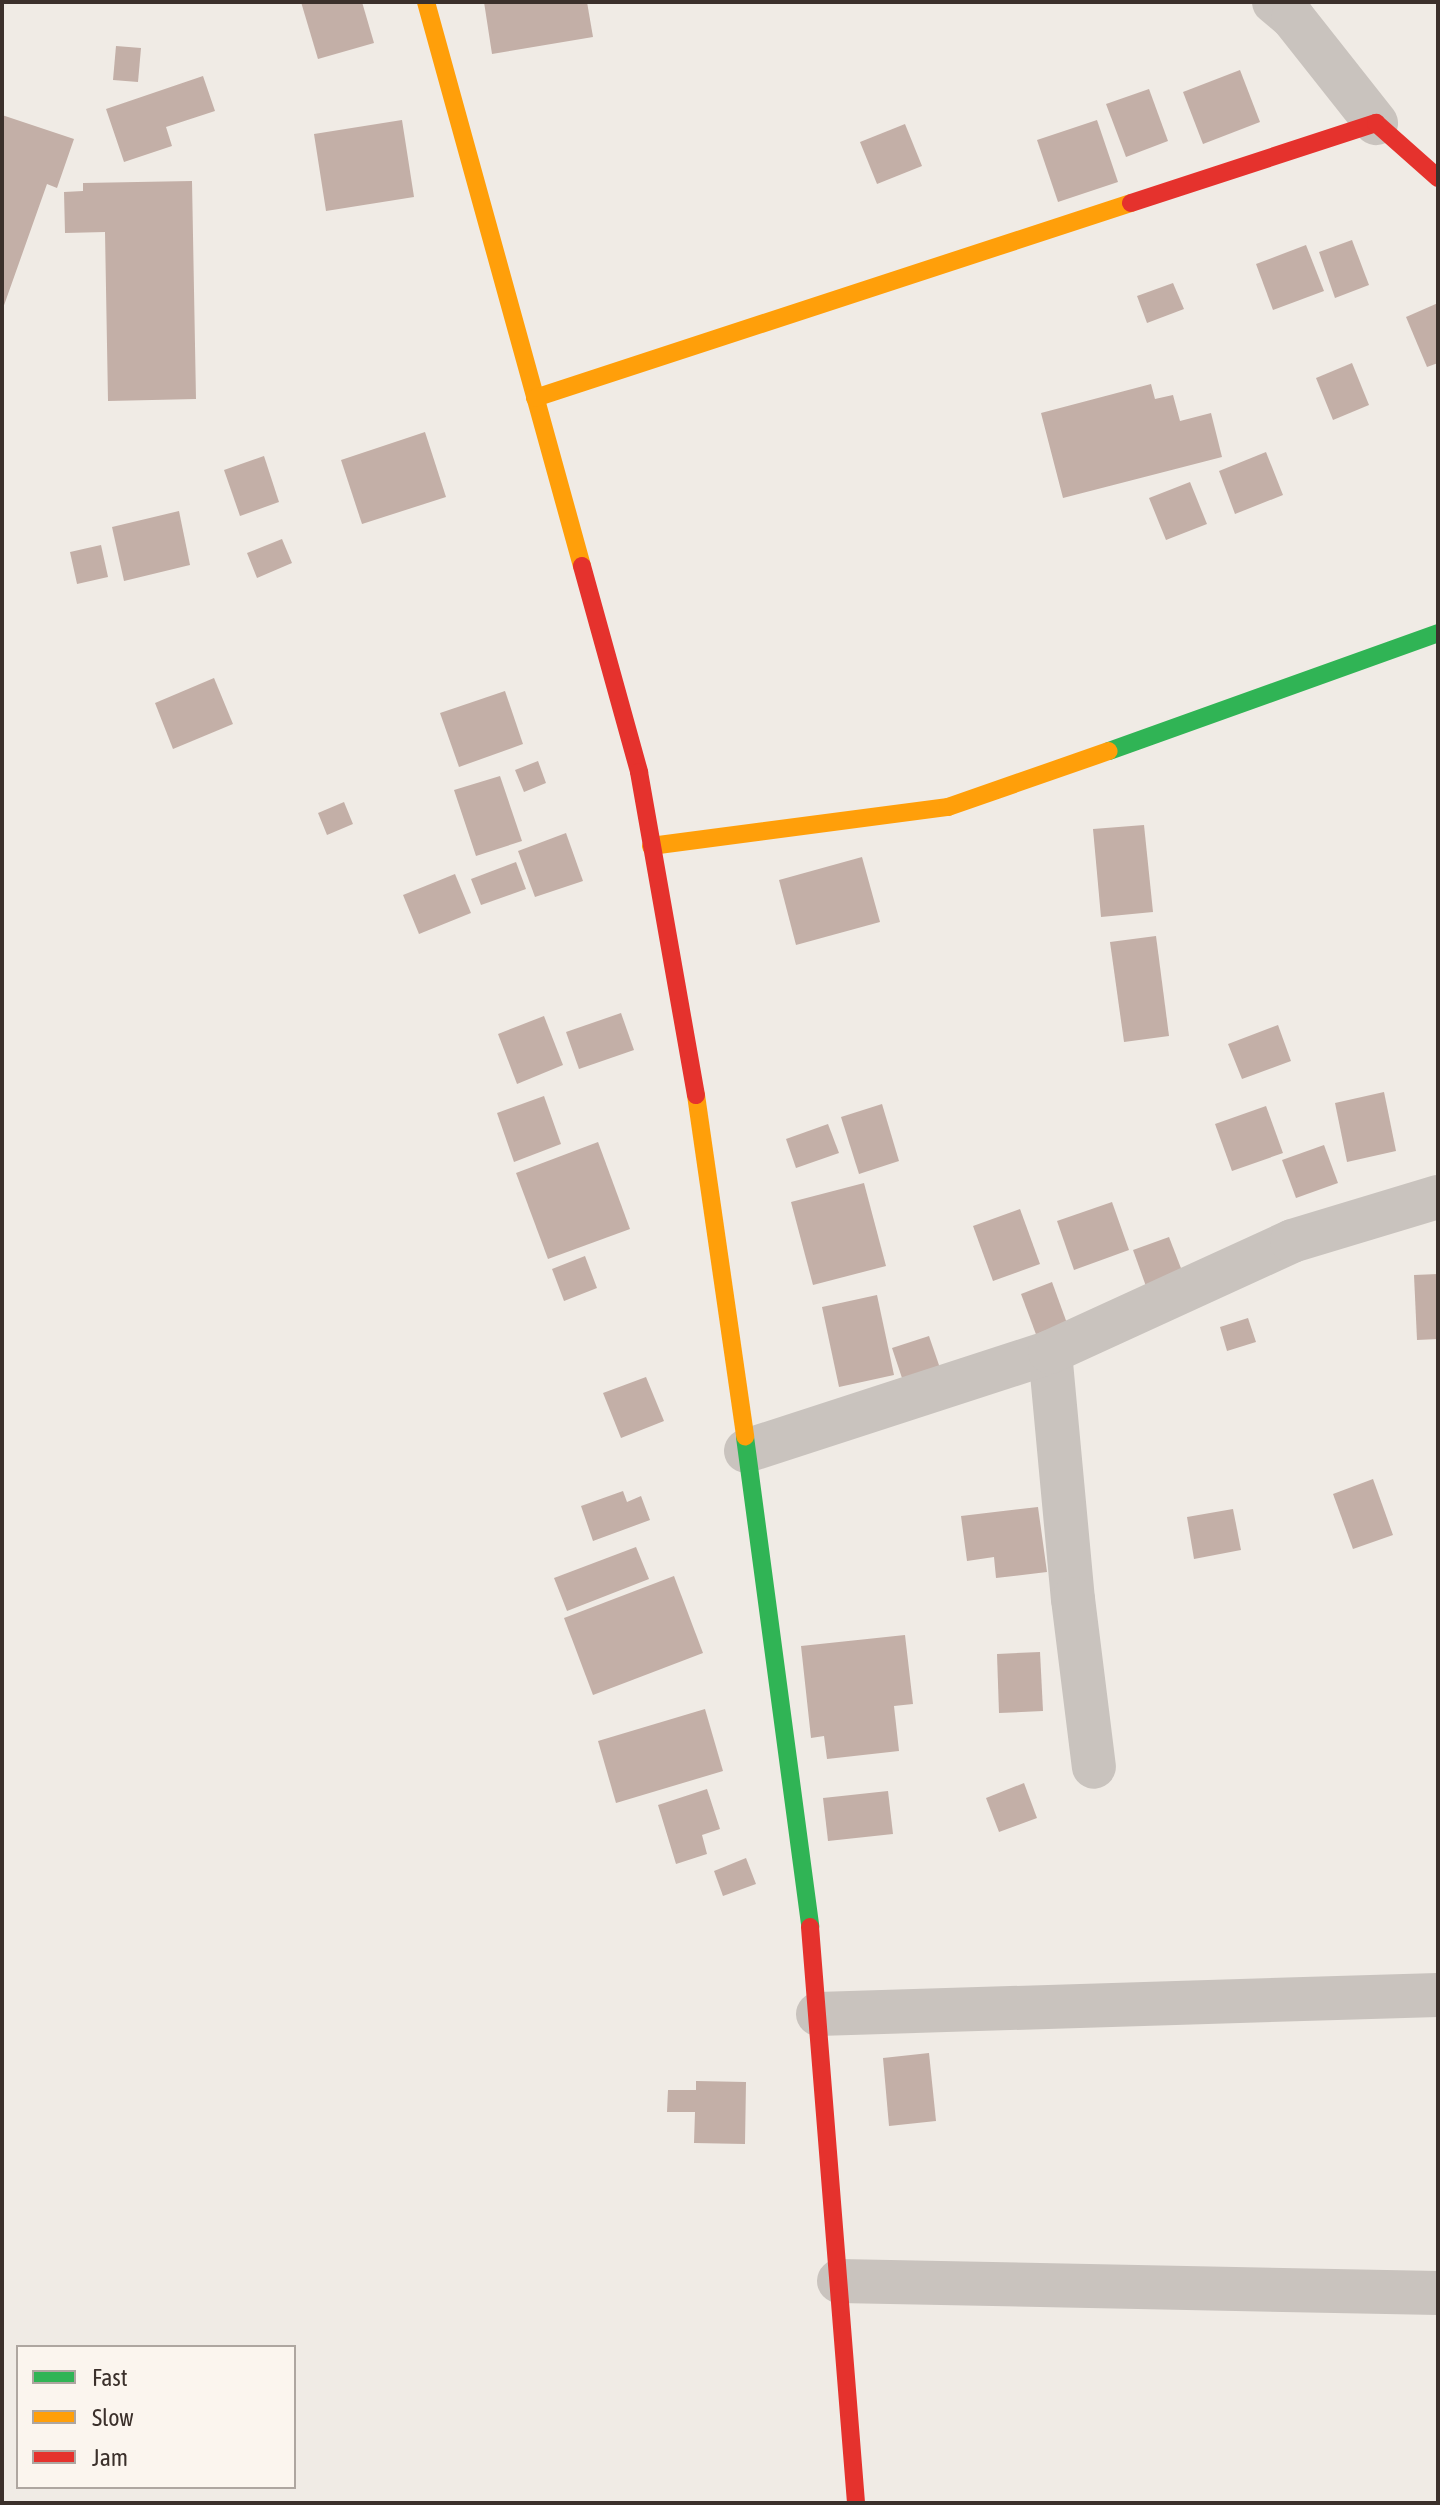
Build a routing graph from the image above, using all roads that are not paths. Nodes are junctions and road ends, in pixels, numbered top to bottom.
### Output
1 (426, 2) edge
2 (1274, 2) edge
3 (1376, 123) junction
4 (1438, 178) edge
5 (535, 398) junction
6 (1438, 633) edge
7 (651, 846) junction
8 (1438, 1197) edge
9 (1050, 1352) junction
10 (746, 1451) junction
11 (1094, 1767) dead end
12 (1438, 1995) edge
13 (818, 2014) junction
14 (839, 2281) junction
15 (1438, 2293) edge
16 (856, 2503) edge

1 - 5 main road
2 - 3 street
3 - 4 main road
3 - 5 main road
5 - 7 main road
6 - 7 main road
7 - 10 main road
8 - 9 street
9 - 10 street
9 - 11 street
10 - 13 main road
12 - 13 street
13 - 14 main road
14 - 15 street
14 - 16 main road

